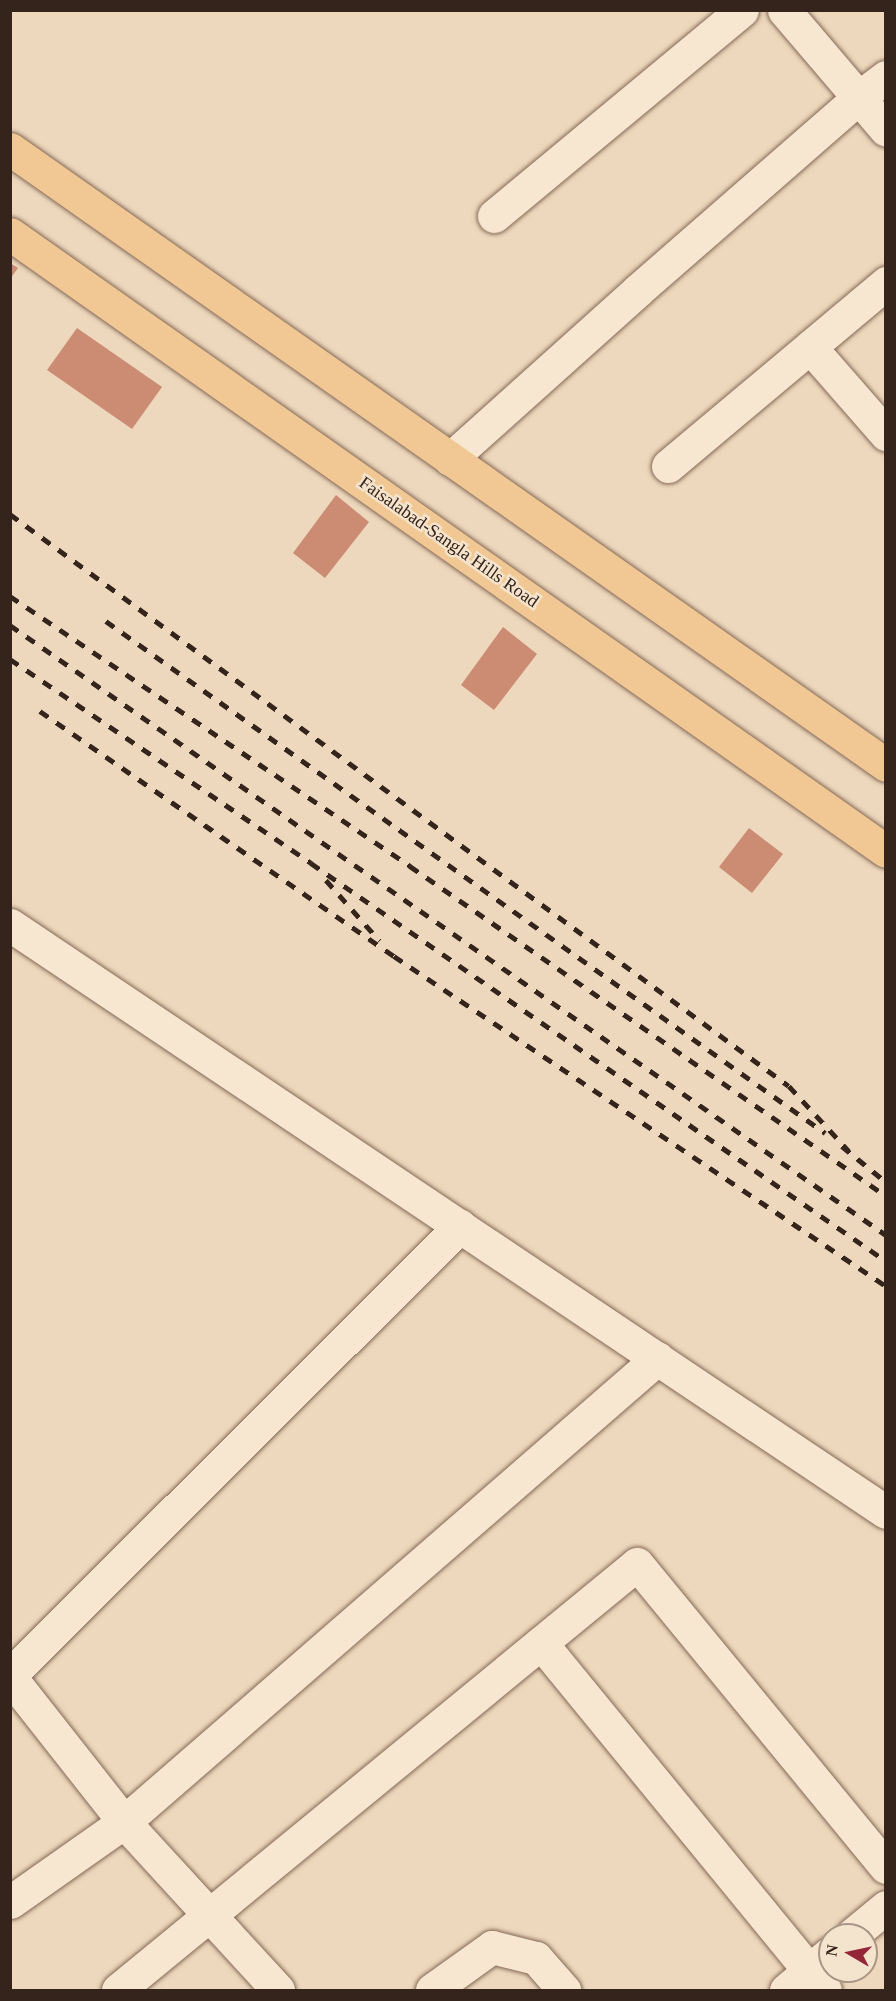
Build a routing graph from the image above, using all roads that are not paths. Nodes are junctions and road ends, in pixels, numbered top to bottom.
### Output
1 (742, 10) edge
2 (784, 10) edge
3 (885, 77) edge
4 (858, 98) junction
5 (885, 130) edge
6 (10, 149) edge
7 (494, 216) dead end
8 (10, 234) edge
9 (885, 283) edge
10 (810, 346) junction
11 (885, 434) edge
12 (450, 459) junction
13 (668, 466) dead end
14 (885, 765) edge
15 (885, 851) edge
16 (10, 925) edge
17 (460, 1226) junction
18 (658, 1359) junction
19 (885, 1512) edge
20 (541, 1643) junction
21 (10, 1676) edge
22 (124, 1822) junction
23 (885, 1867) edge
24 (10, 1902) edge
25 (885, 1907) edge
26 (209, 1915) junction
27 (866, 1923) edge
28 (812, 1976) edge
29 (118, 1990) edge
30 (278, 1990) edge
31 (432, 1990) edge
32 (564, 1990) edge

1 - 7 street
2 - 4 street
3 - 4 street
4 - 5 street
4 - 12 street
6 - 12 main road
8 - 15 main road, Faisalabad-Sangla Hills Road
9 - 10 street
10 - 11 street
10 - 13 street
12 - 14 main road
16 - 17 street
17 - 18 street
17 - 21 street
18 - 19 street
18 - 22 street
20 - 23 street
20 - 26 street
20 - 28 street
21 - 22 street
22 - 24 street
22 - 26 street
25 - 27 street
26 - 29 street
26 - 30 street
31 - 32 street

